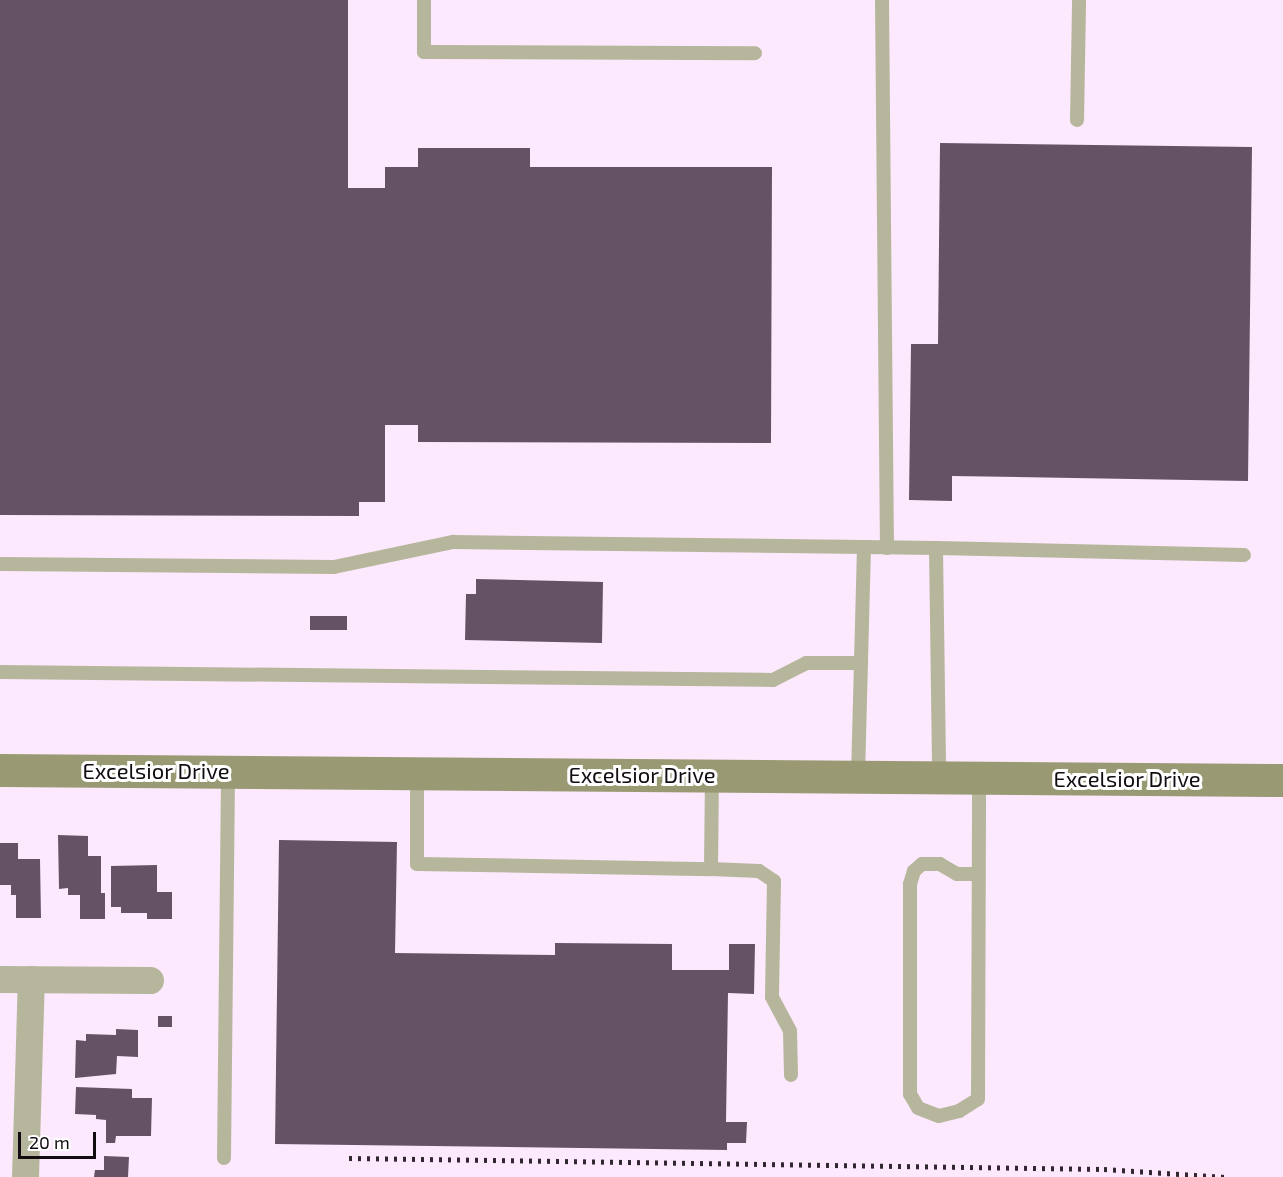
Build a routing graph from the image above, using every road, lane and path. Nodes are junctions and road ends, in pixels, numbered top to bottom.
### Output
1 (424, 0) edge
2 (882, 0) edge
3 (1079, 0) edge
4 (755, 53) dead end
5 (1077, 120) dead end
6 (864, 547) junction
7 (887, 548) junction
8 (936, 548) junction
9 (1244, 555) dead end
10 (0, 564) edge
11 (861, 663) junction
12 (0, 672) edge
13 (0, 770) edge
14 (228, 771) junction
15 (417, 774) junction
16 (712, 776) junction
17 (858, 776) junction
18 (939, 777) junction
19 (979, 778) junction
20 (1283, 780) edge
21 (711, 870) junction
22 (977, 874) junction
23 (0, 979) edge
24 (31, 979) junction
25 (150, 980) dead end
26 (791, 1075) dead end
27 (224, 1158) dead end
28 (25, 1177) edge

1 - 4 lane
2 - 7 lane
3 - 5 lane
6 - 7 lane
6 - 10 lane
6 - 11 lane
7 - 8 lane
8 - 9 lane
8 - 18 lane
11 - 12 lane
11 - 17 lane
13 - 14 main road, Excelsior Drive
14 - 15 main road, Excelsior Drive
14 - 27 lane
15 - 16 main road, Excelsior Drive
15 - 21 lane
16 - 17 main road, Excelsior Drive
16 - 21 lane
17 - 18 main road, Excelsior Drive
18 - 19 main road, Excelsior Drive
19 - 20 main road, Excelsior Drive
19 - 22 lane
21 - 26 lane
22 - 22 lane
23 - 24 street
24 - 25 street
24 - 28 street

